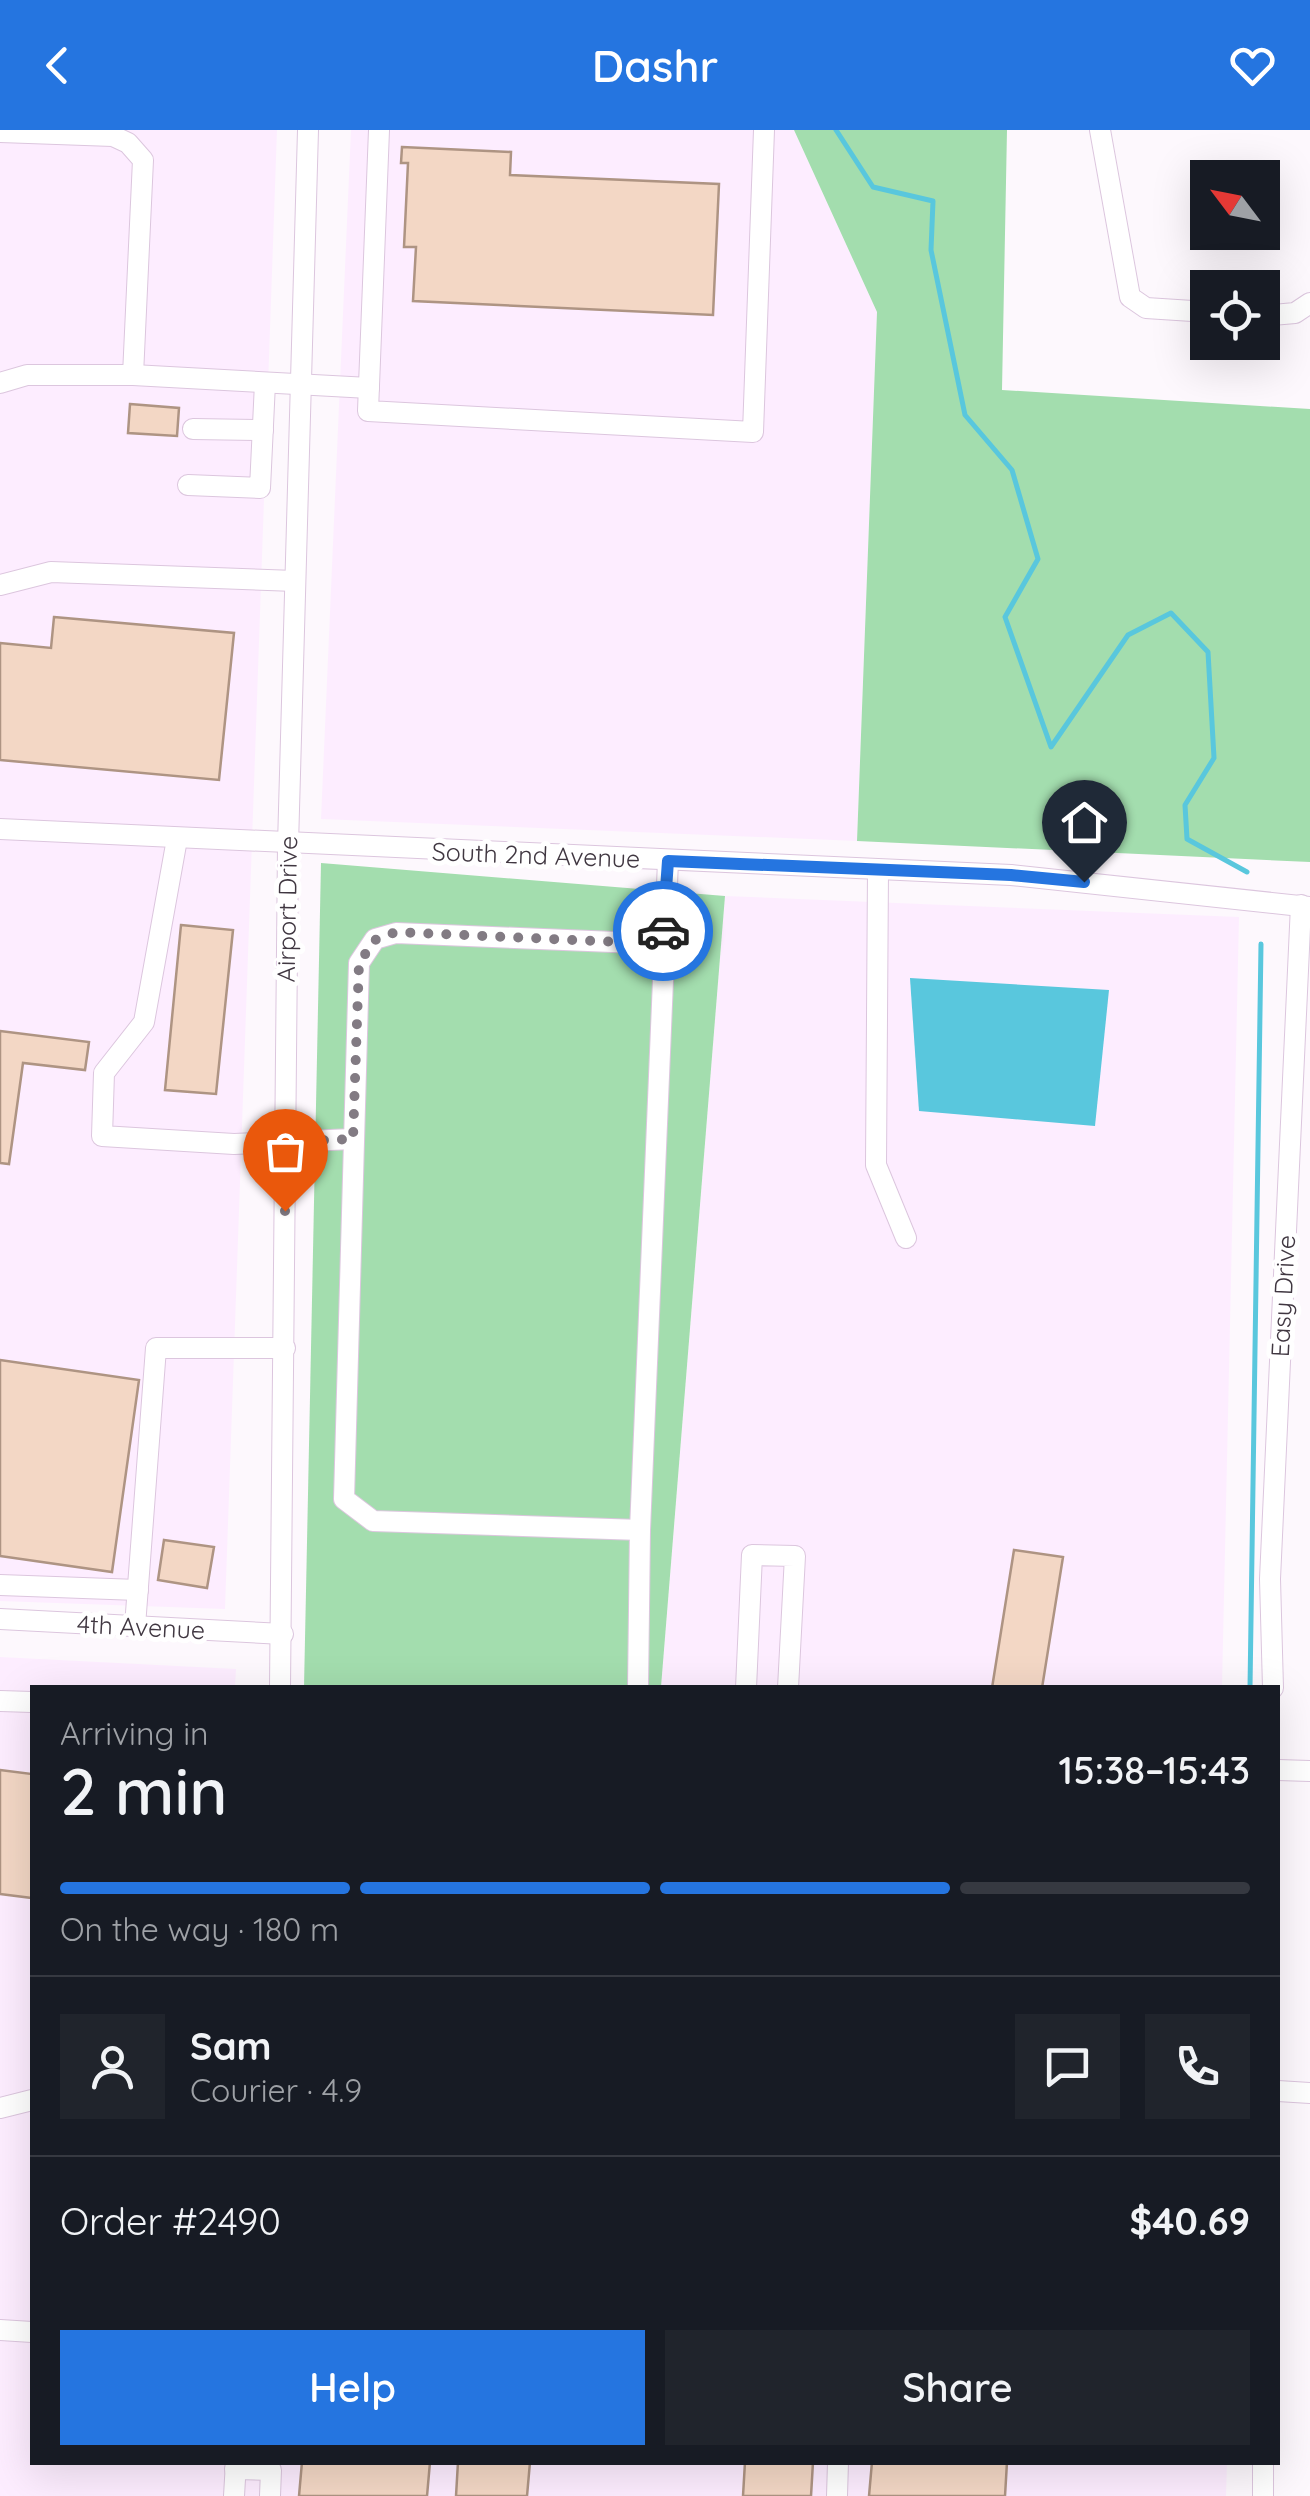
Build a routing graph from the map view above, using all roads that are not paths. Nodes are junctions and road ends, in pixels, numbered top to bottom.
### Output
1 (308, 130) edge
2 (379, 130) edge
3 (764, 130) edge
4 (1100, 130) edge
5 (0, 132) edge
6 (1310, 303) edge
7 (1190, 311) edge
8 (1280, 315) edge
9 (133, 375) junction
10 (0, 383) edge
11 (265, 383) junction
12 (301, 386) junction
13 (369, 388) junction
14 (193, 430) dead end
15 (263, 430) junction
16 (188, 484) dead end
17 (296, 581) junction
18 (0, 585) edge
19 (0, 829) edge
20 (176, 839) junction
21 (288, 845) junction
22 (668, 861) junction
23 (878, 870) junction
24 (1306, 906) edge
25 (662, 944) junction
26 (353, 1139) junction
27 (285, 1142) junction
28 (906, 1238) dead end
29 (285, 1348) junction
30 (640, 1530) junction
31 (0, 1585) edge
32 (138, 1590) junction
33 (0, 1619) edge
34 (135, 1626) junction
35 (283, 1634) junction
36 (280, 1685) edge
37 (638, 1685) edge
38 (746, 1685) edge
39 (788, 1685) edge
40 (1272, 1685) edge
41 (0, 1701) edge
42 (30, 1702) edge
43 (1280, 1770) edge
44 (1310, 1771) edge
45 (1280, 2090) edge
46 (1310, 2093) edge
47 (30, 2100) edge
48 (0, 2108) edge
49 (0, 2330) edge
50 (30, 2332) edge
51 (838, 2465) edge
52 (1264, 2465) edge
53 (236, 2466) edge
54 (271, 2466) edge
55 (234, 2496) edge
56 (270, 2496) edge
57 (837, 2496) edge
58 (1263, 2496) edge

1 - 12 street, Airport Drive
2 - 13 street
3 - 13 street
4 - 7 street
5 - 9 street
6 - 8 street
9 - 10 street
9 - 11 street
11 - 12 street
11 - 15 street
12 - 13 street
12 - 17 street, Airport Drive
14 - 15 street
15 - 16 street
17 - 18 street
17 - 21 street, Airport Drive
19 - 20 street, South 2nd Avenue
20 - 21 street, South 2nd Avenue
20 - 27 street
21 - 22 street, South 2nd Avenue
21 - 27 street, Airport Drive
22 - 23 street, South 2nd Avenue
22 - 25 street
23 - 24 street, South 2nd Avenue
23 - 28 street
24 - 40 street, Easy Drive
25 - 26 street
25 - 30 street
26 - 27 street
26 - 30 street
27 - 29 street, Airport Drive
29 - 32 street
29 - 35 street, Airport Drive
30 - 37 street
31 - 32 street
32 - 34 street
33 - 34 street, 4th Avenue
34 - 35 street, 4th Avenue
35 - 36 street, Airport Drive
38 - 39 street
41 - 42 street
43 - 44 street
45 - 46 street
47 - 48 street
49 - 50 street
51 - 57 street
52 - 58 street
53 - 54 street
53 - 55 street
54 - 56 street

